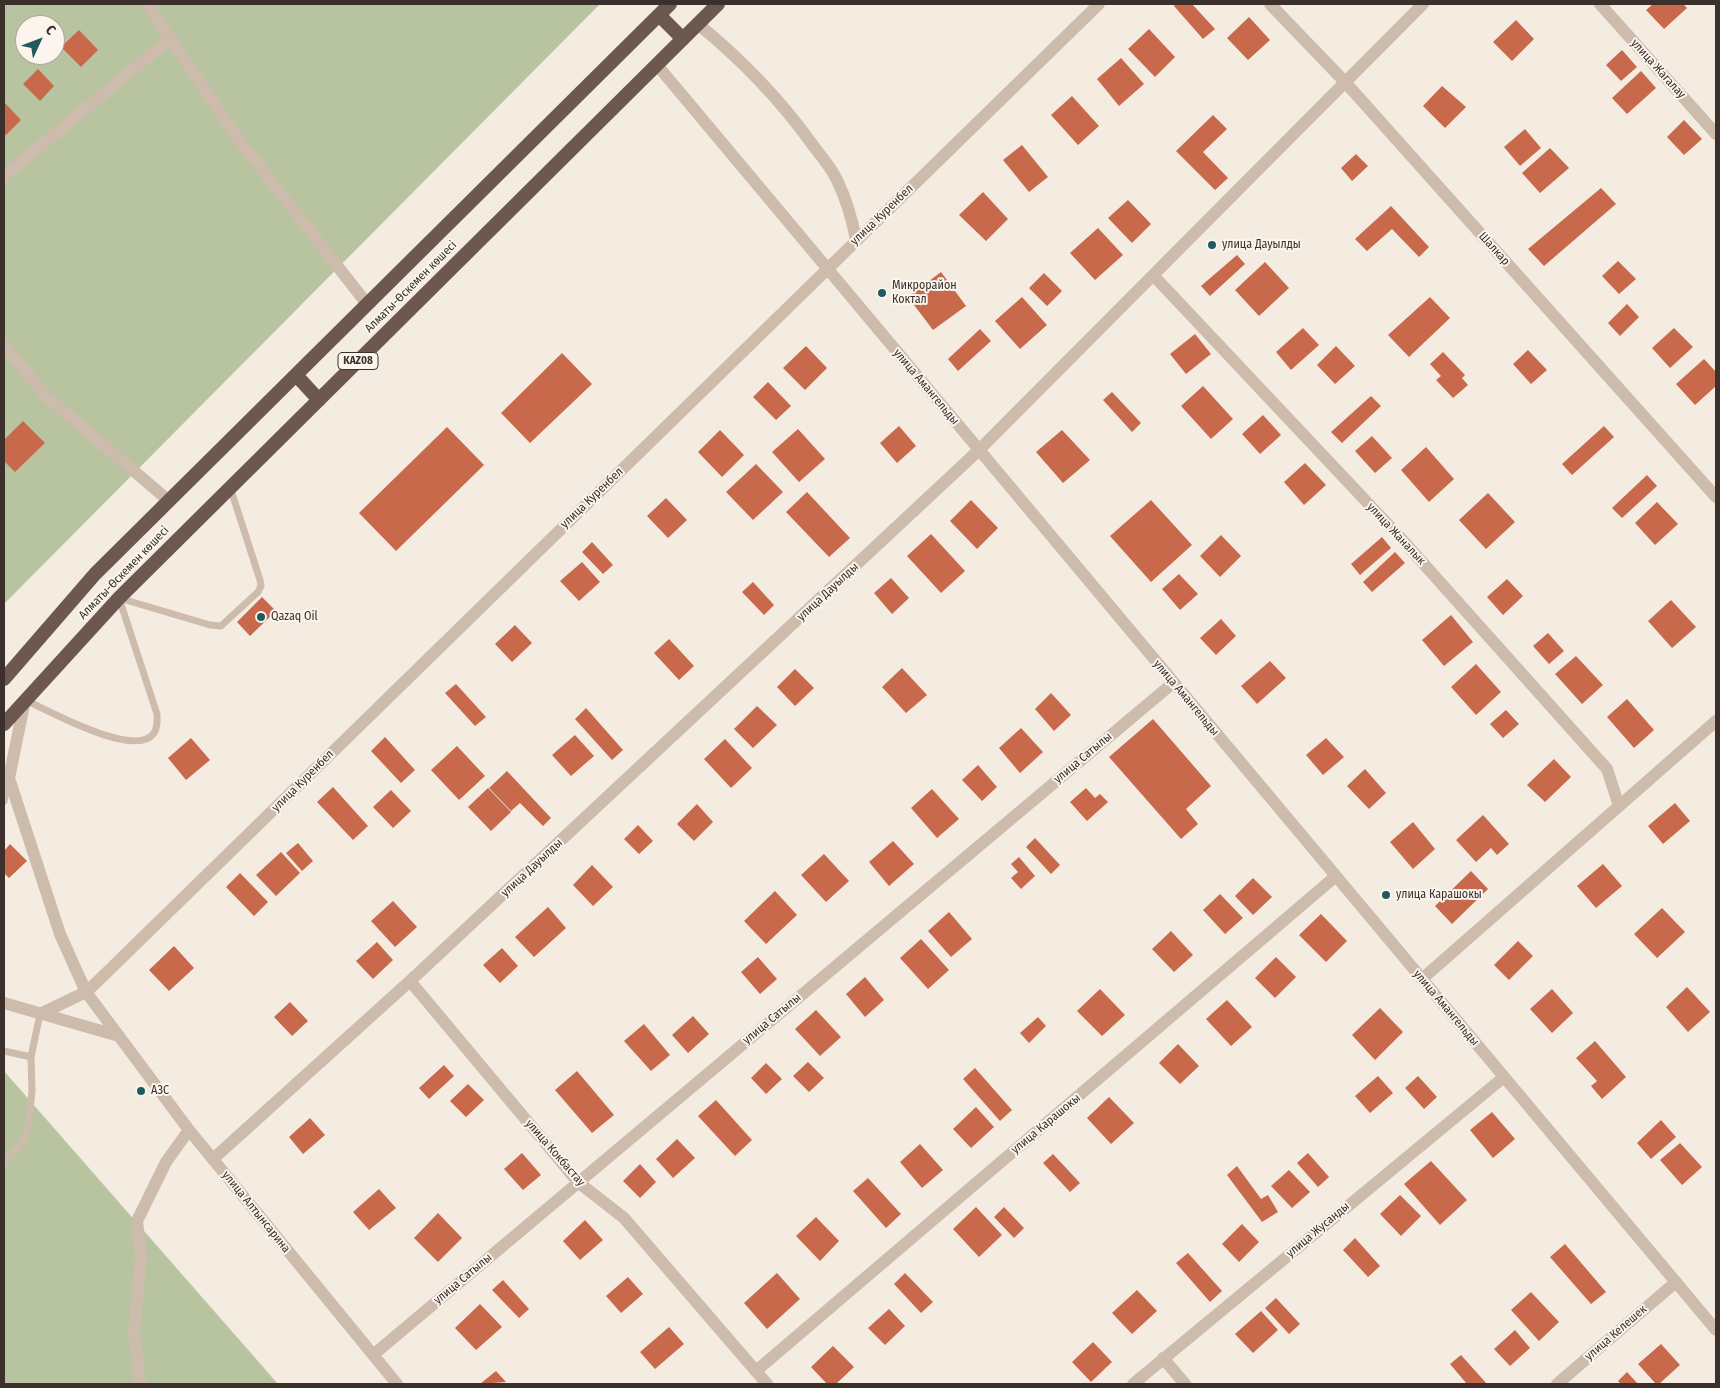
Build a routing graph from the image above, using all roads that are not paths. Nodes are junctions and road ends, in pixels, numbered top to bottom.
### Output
1 (148, 4) edge
2 (670, 4) edge
3 (718, 4) edge
4 (1099, 4) edge
5 (1270, 4) edge
6 (1423, 4) edge
7 (1600, 4) edge
8 (659, 14) junction
9 (698, 24) junction
10 (171, 38) junction
11 (683, 39) junction
12 (657, 65) junction
13 (1345, 82) junction
14 (1716, 134) edge
15 (4, 176) edge
16 (856, 240) junction
17 (827, 268) junction
18 (1153, 275) junction
19 (367, 304) junction
20 (4, 345) edge
21 (296, 375) junction
22 (319, 400) junction
23 (979, 450) junction
24 (230, 487) junction
25 (1716, 496) edge
26 (169, 501) junction
27 (119, 598) junction
28 (4, 679) edge
29 (1173, 683) junction
30 (25, 700) junction
31 (1716, 721) edge
32 (4, 724) edge
33 (9, 778) junction
34 (4, 801) edge
35 (1619, 806) junction
36 (1336, 876) junction
37 (1422, 979) junction
38 (410, 981) junction
39 (86, 992) junction
40 (4, 1003) edge
41 (40, 1014) junction
42 (119, 1036) junction
43 (4, 1051) edge
44 (31, 1057) junction
45 (1504, 1077) junction
46 (189, 1130) junction
47 (213, 1159) junction
48 (4, 1163) edge
49 (578, 1182) junction
50 (1676, 1282) junction
51 (1716, 1330) edge
52 (373, 1355) junction
53 (1163, 1358) junction
54 (756, 1371) junction
55 (140, 1384) edge
56 (397, 1384) edge
57 (767, 1384) edge
58 (1133, 1384) edge
59 (1185, 1384) edge
60 (1557, 1384) edge

1 - 10 street
2 - 8 highway, Алматы-Өскемен көшесі / KAZ08
3 - 9 highway, Алматы-Өскемен көшесі / KAZ08
4 - 16 street, улица Куренбел
5 - 13 street, Шалкар
6 - 13 street, улица Дауылды
7 - 14 street, улица Жагалау
8 - 11 highway
8 - 19 highway, Алматы-Өскемен көшесі / KAZ08
9 - 11 highway, Алматы-Өскемен көшесі / KAZ08
9 - 16 street
10 - 15 street
10 - 19 street
11 - 12 highway, Алматы-Өскемен көшесі / KAZ08
12 - 17 street, улица Амангельды
12 - 22 highway, Алматы-Өскемен көшесі / KAZ08
13 - 18 street, улица Дауылды
13 - 25 street, Шалкар
16 - 17 street, улица Куренбел
17 - 23 street, улица Амангельды
17 - 39 street, улица Куренбел
18 - 23 street, улица Дауылды
18 - 35 street, улица Жаналык
19 - 21 highway, Алматы-Өскемен көшесі / KAZ08
20 - 26 street
21 - 22 highway
21 - 26 highway, Алматы-Өскемен көшесі / KAZ08
22 - 24 highway, Алматы-Өскемен көшесі / KAZ08
23 - 29 street, улица Амангельды
23 - 38 street, улица Дауылды
24 - 27 highway, Алматы-Өскемен көшесі / KAZ08
24 - 27 lane
26 - 28 highway, Алматы-Өскемен көшесі / KAZ08
27 - 30 highway, Алматы-Өскемен көшесі / KAZ08
27 - 30 lane
29 - 36 street, улица Амангельды
29 - 49 street, улица Сатылы
30 - 32 highway, Алматы-Өскемен көшесі / KAZ08
30 - 33 street
31 - 35 street
33 - 34 lane
33 - 39 street, улица Алтынсарина
35 - 37 street
36 - 37 street, улица Амангельды
36 - 54 street, улица Карашокы
37 - 45 street, улица Амангельды
38 - 47 street, улица Дауылды
38 - 49 street, улица Кокбастау
39 - 41 street, улица Куренбел
39 - 42 street, улица Алтынсарина
40 - 41 street
41 - 42 street
41 - 44 lane
42 - 46 street, улица Алтынсарина
43 - 44 lane
44 - 48 lane
45 - 50 street, улица Амангельды
45 - 53 street, улица Жусанды
46 - 47 street, улица Алтынсарина
46 - 55 street
47 - 52 street, улица Алтынсарина
49 - 52 street, улица Сатылы
49 - 54 street, улица Кокбастау
50 - 51 street, улица Амангельды
50 - 60 street, улица Келешек
52 - 56 street, улица Алтынсарина
53 - 58 street, улица Жусанды
53 - 59 street
54 - 57 street, улица Кокбастау

